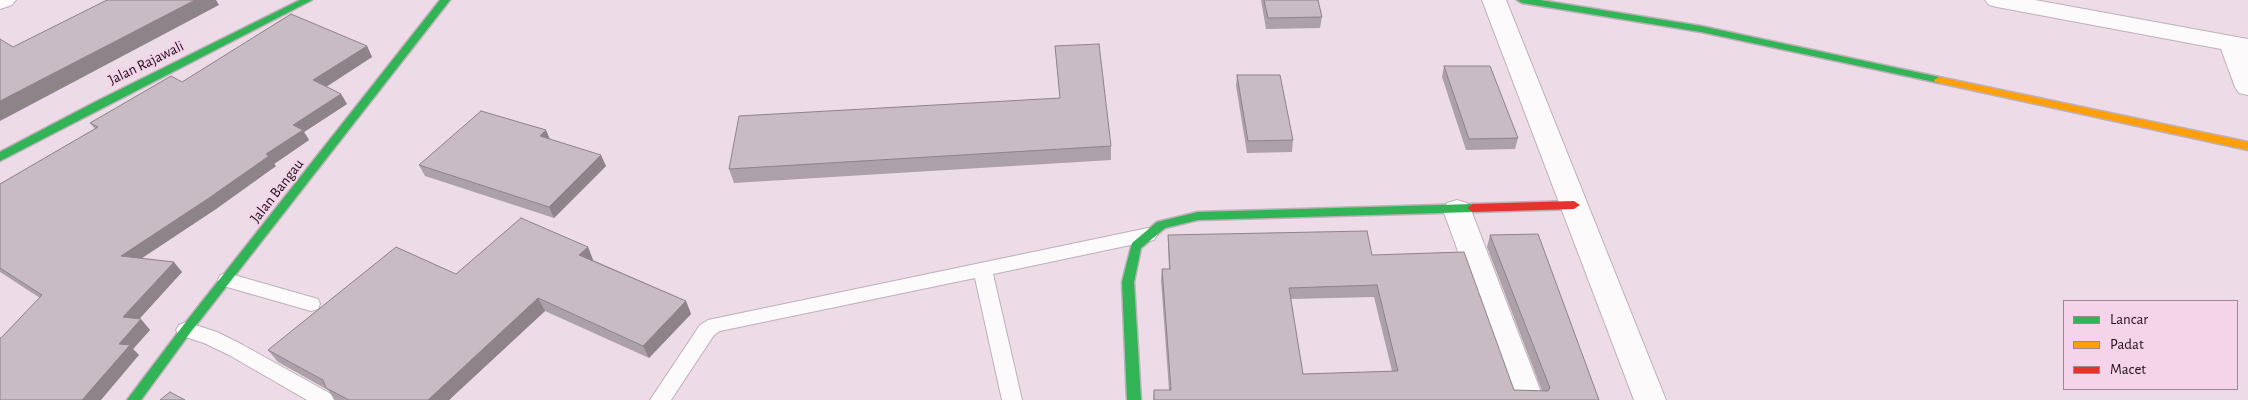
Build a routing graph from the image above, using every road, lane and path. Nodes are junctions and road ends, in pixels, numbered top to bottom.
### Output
1 (4, 0) edge
2 (307, 0) edge
3 (445, 0) edge
4 (1494, 0) edge
5 (1522, 0) edge
6 (1997, 0) edge
7 (0, 2) edge
8 (2240, 45) edge
9 (2248, 87) edge
10 (2248, 146) edge
11 (0, 157) edge
12 (1574, 205) junction
13 (1458, 210) junction
14 (1148, 235) junction
15 (983, 270) junction
16 (227, 280) junction
17 (311, 304) dead end
18 (186, 330) junction
19 (134, 400) edge
20 (324, 400) edge
21 (660, 400) edge
22 (1012, 400) edge
23 (1134, 400) edge
24 (1528, 400) edge
25 (1650, 400) edge

1 - 7 street
2 - 11 street, Jalan Rajawali
3 - 16 street, Jalan Bangau
4 - 12 street
5 - 10 street
6 - 8 street
8 - 9 street
12 - 13 street
12 - 25 street
13 - 14 street
13 - 24 street
14 - 15 lane
14 - 23 street
15 - 21 lane
15 - 22 lane
16 - 17 lane
16 - 18 street, Jalan Bangau
18 - 19 street, Jalan Bangau
18 - 20 lane

